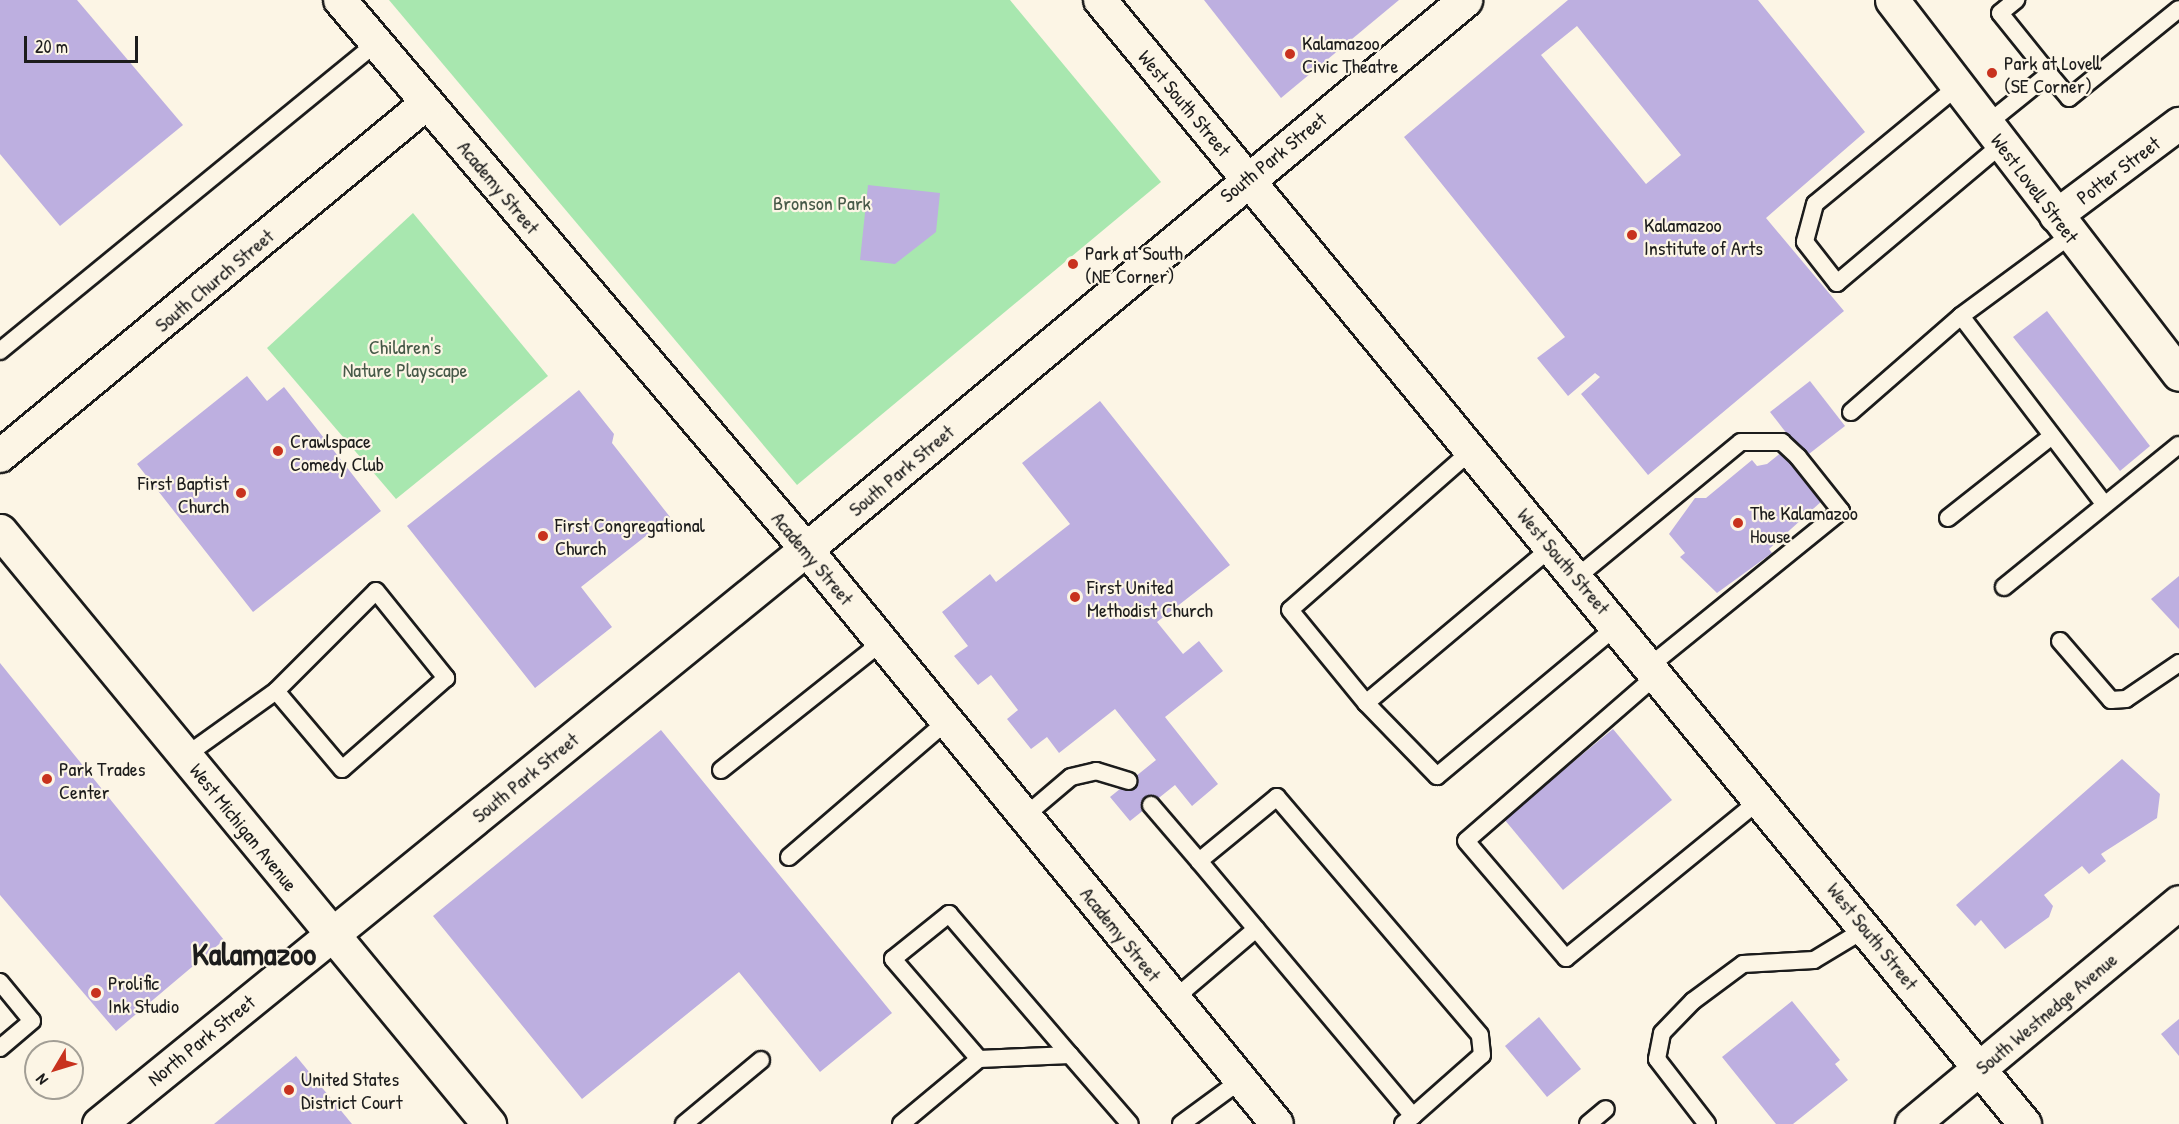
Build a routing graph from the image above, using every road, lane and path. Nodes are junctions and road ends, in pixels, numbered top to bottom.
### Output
1 (340, 0) edge
2 (1100, 0) edge
3 (1465, 0) edge
4 (1892, 0) edge
5 (2016, 0) edge
6 (2179, 9) edge
7 (376, 43) junction
8 (2049, 74) junction
9 (1958, 86) junction
10 (427, 103) junction
11 (2179, 124) edge
12 (1994, 134) junction
13 (1246, 178) junction
14 (2063, 225) junction
15 (1961, 316) junction
16 (0, 351) edge
17 (2179, 374) edge
18 (1851, 412) dead end
19 (2052, 436) junction
20 (2179, 445) edge
21 (1472, 450) junction
22 (0, 456) edge
23 (2104, 504) junction
24 (1948, 518) dead end
25 (0, 531) edge
26 (1552, 547) junction
27 (806, 549) junction
28 (1577, 577) junction
29 (2004, 587) dead end
30 (1617, 626) junction
31 (2060, 641) dead end
32 (882, 642) junction
33 (2179, 663) edge
34 (1654, 670) junction
35 (276, 691) junction
36 (1366, 703) junction
37 (947, 721) junction
38 (185, 756) junction
39 (721, 770) dead end
40 (1129, 781) dead end
41 (1761, 799) junction
42 (1150, 805) dead end
43 (1025, 816) junction
44 (789, 857) dead end
45 (1199, 861) junction
46 (2179, 902) edge
47 (1867, 928) junction
48 (1256, 929) junction
49 (332, 933) junction
50 (0, 982) edge
51 (1174, 999) junction
52 (0, 1048) edge
53 (1070, 1055) junction
54 (979, 1059) junction
55 (762, 1060) dead end
56 (1981, 1067) junction
57 (1241, 1080) junction
58 (1606, 1108) dead end
59 (1408, 1120) edge
60 (99, 1124) edge
61 (489, 1124) edge
62 (684, 1124) edge
63 (901, 1124) edge
64 (1130, 1124) edge
65 (1181, 1124) edge
66 (1277, 1124) edge
67 (1588, 1124) edge
68 (1707, 1124) edge
69 (1912, 1124) edge
70 (2025, 1124) edge

1 - 7 street, Academy Street
2 - 13 street, West South Street
3 - 13 main road, South Park Street
4 - 9 main road, West Lovell Street
5 - 8 lane
6 - 8 lane
7 - 10 street, Academy Street
7 - 16 lane
8 - 12 lane
9 - 12 main road, West Lovell Street
9 - 12 lane
10 - 22 street, South Church Street
10 - 27 street, Academy Street
11 - 14 street, Potter Street
12 - 14 main road, West Lovell Street
13 - 21 street, West South Street
13 - 27 main road, South Park Street
14 - 15 lane
14 - 17 main road, West Lovell Street
15 - 18 lane
15 - 19 lane
19 - 23 lane
19 - 24 lane
20 - 23 lane
21 - 26 street, West South Street
21 - 36 lane
23 - 29 lane
25 - 38 main road, West Michigan Avenue
26 - 28 street, West South Street
26 - 36 lane
27 - 32 street, Academy Street
27 - 49 main road, South Park Street
28 - 30 street, West South Street
28 - 34 lane
30 - 34 street, West South Street
30 - 36 lane
31 - 33 lane
32 - 37 street, Academy Street
32 - 39 lane
34 - 41 street, West South Street
34 - 41 lane
35 - 35 lane
35 - 38 lane
37 - 43 street, Academy Street
37 - 44 lane
38 - 49 main road, West Michigan Avenue
40 - 43 lane
41 - 47 street, West South Street
42 - 45 lane
43 - 51 street, Academy Street
45 - 48 lane
45 - 59 lane
46 - 56 main road, South Westnedge Avenue
47 - 56 street, West South Street
47 - 68 lane
48 - 51 lane
48 - 59 lane
49 - 60 main road, North Park Street
49 - 61 main road, West Michigan Avenue
50 - 52 lane
51 - 57 street, Academy Street
53 - 54 lane
53 - 54 lane
53 - 64 lane
54 - 63 lane
55 - 62 lane
56 - 69 main road, South Westnedge Avenue
56 - 70 street, West South Street
57 - 65 lane
57 - 66 street, Academy Street
58 - 67 lane

